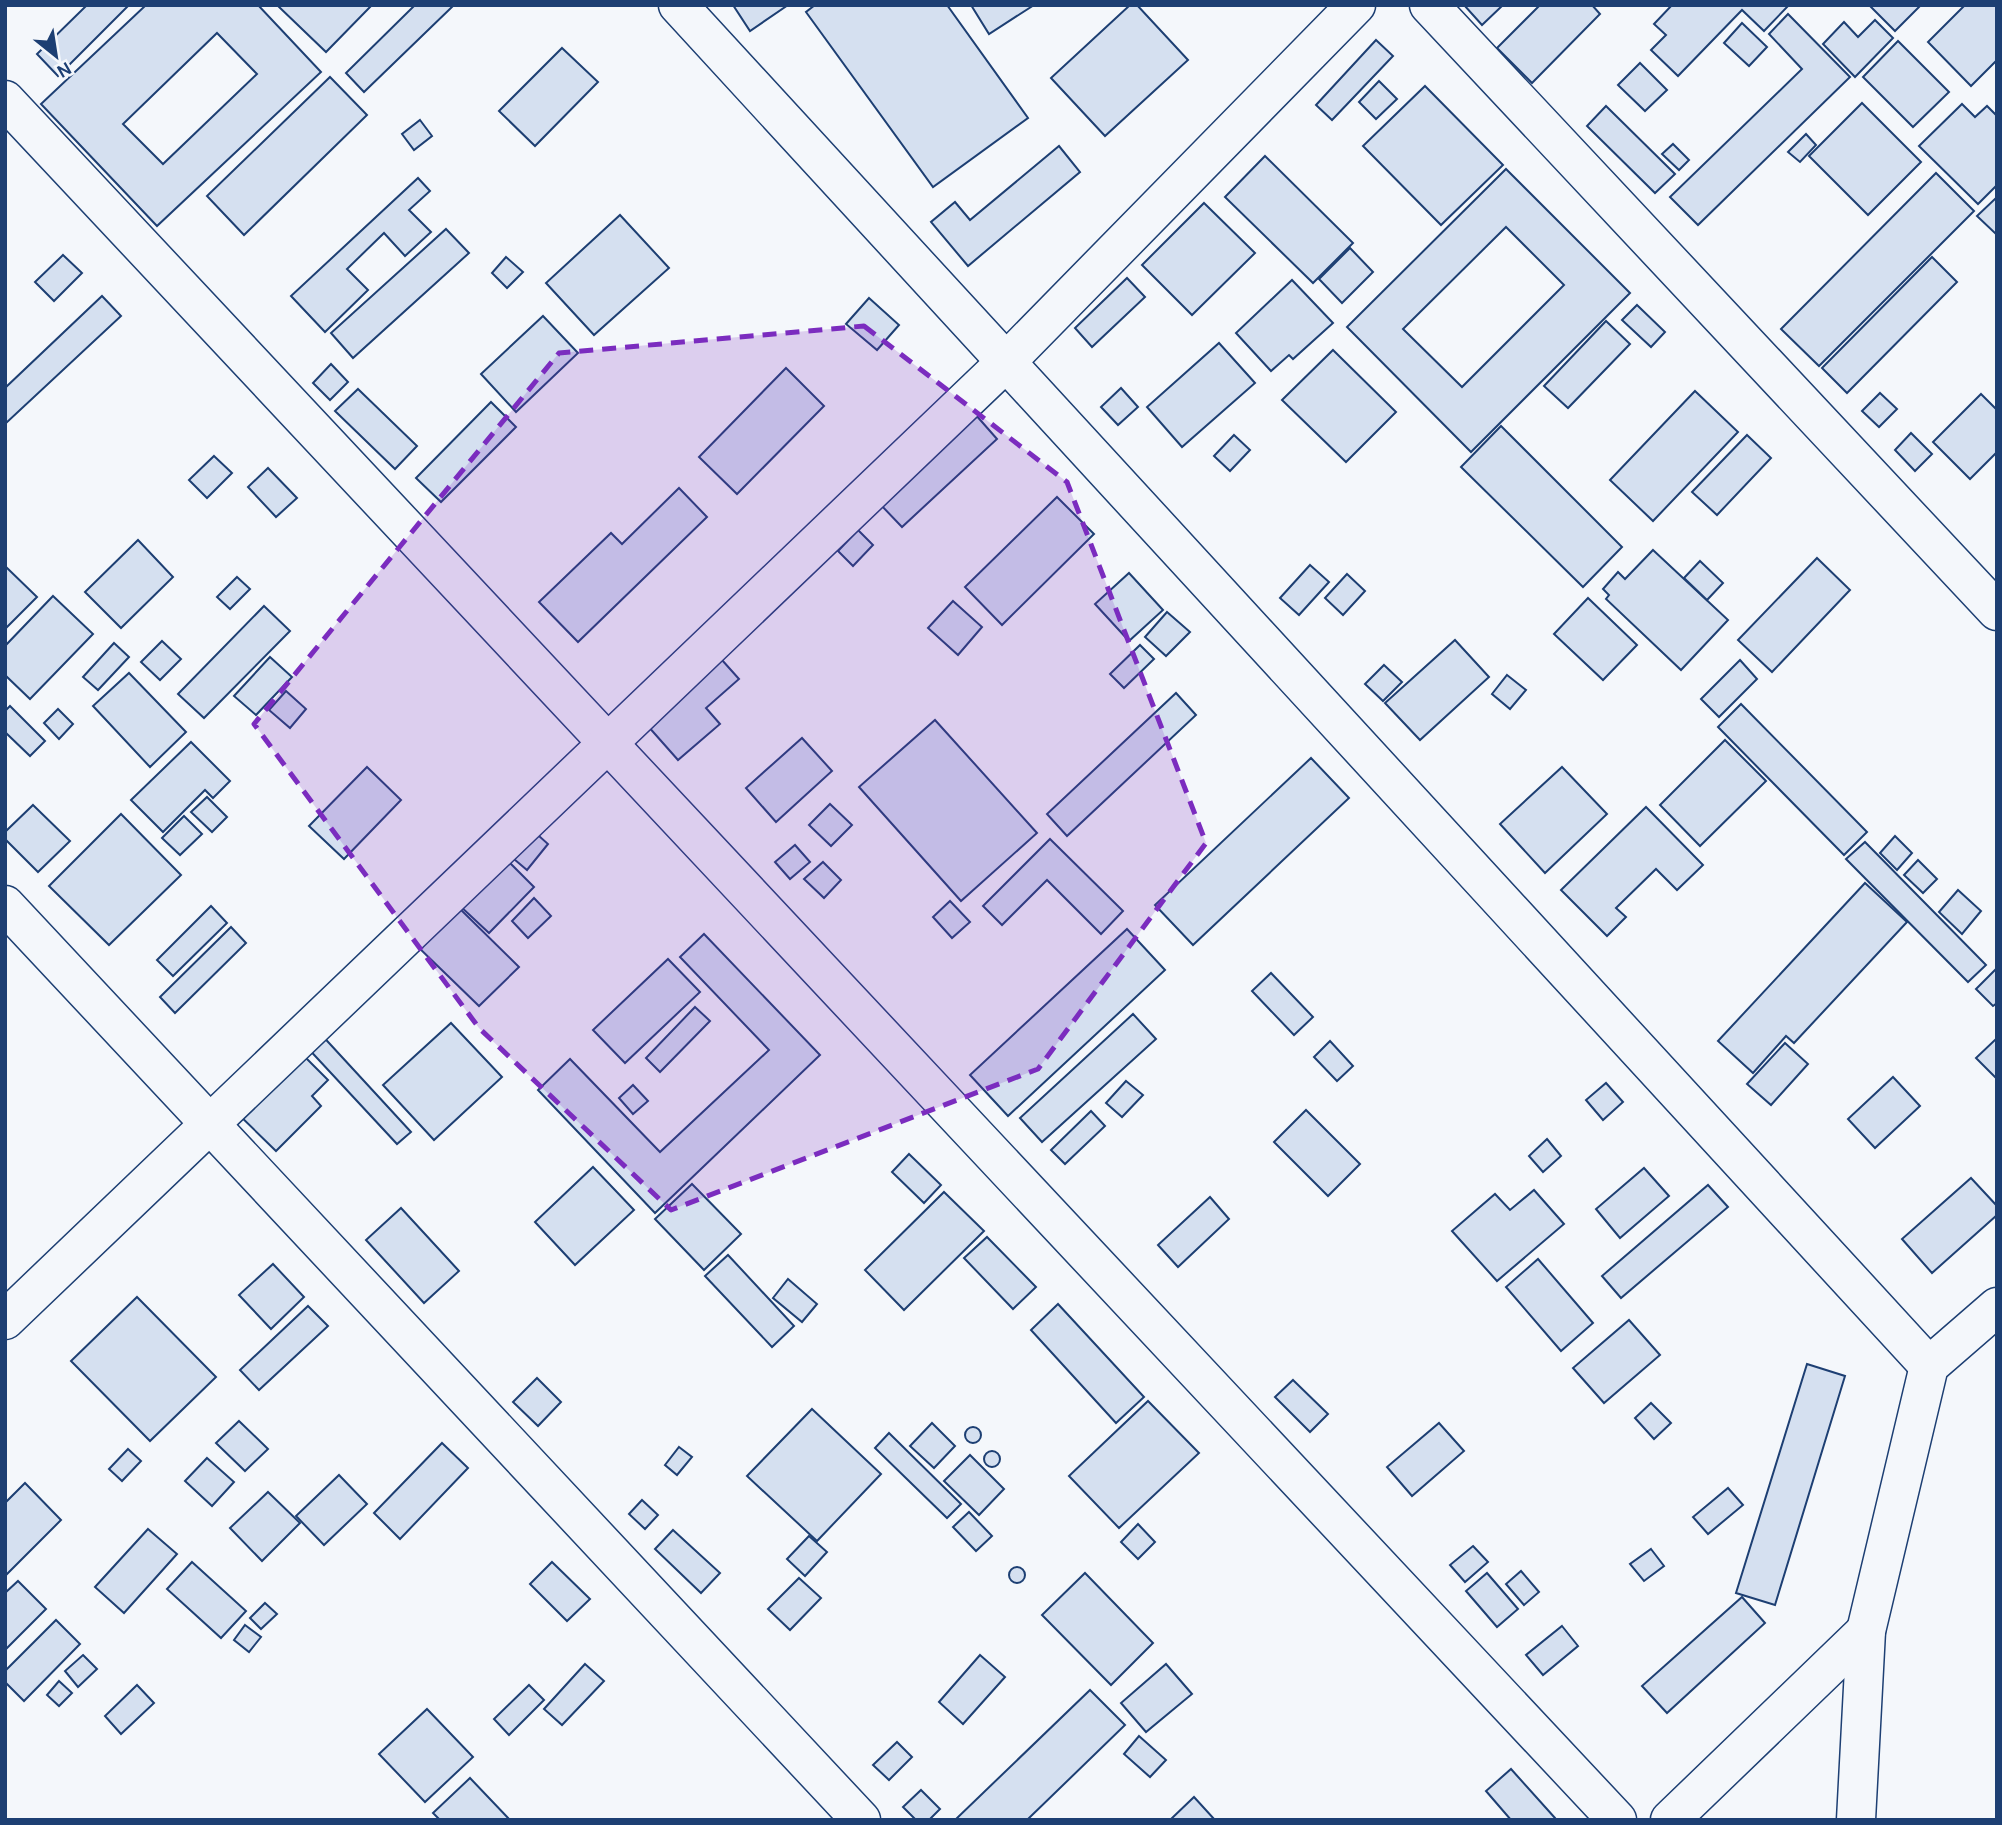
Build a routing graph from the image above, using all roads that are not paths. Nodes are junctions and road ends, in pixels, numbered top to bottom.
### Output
1 (677, 5) edge
2 (1356, 5) edge
3 (1429, 5) edge
4 (5, 100) edge
5 (1006, 362) junction
6 (1997, 611) edge
7 (607, 743) junction
8 (5, 905) edge
9 (210, 1124) junction
10 (1997, 1307) edge
11 (5, 1320) edge
12 (1929, 1366) junction
13 (1866, 1631) junction
14 (861, 1820) edge
15 (1617, 1820) edge
16 (1670, 1820) edge
17 (1856, 1820) edge

1 - 5 street
2 - 5 street
3 - 6 street
4 - 7 street
5 - 7 street
5 - 12 street
7 - 9 street
7 - 15 street
8 - 9 street
9 - 11 street
9 - 14 street
10 - 12 street
12 - 13 street
13 - 16 street
13 - 17 street

